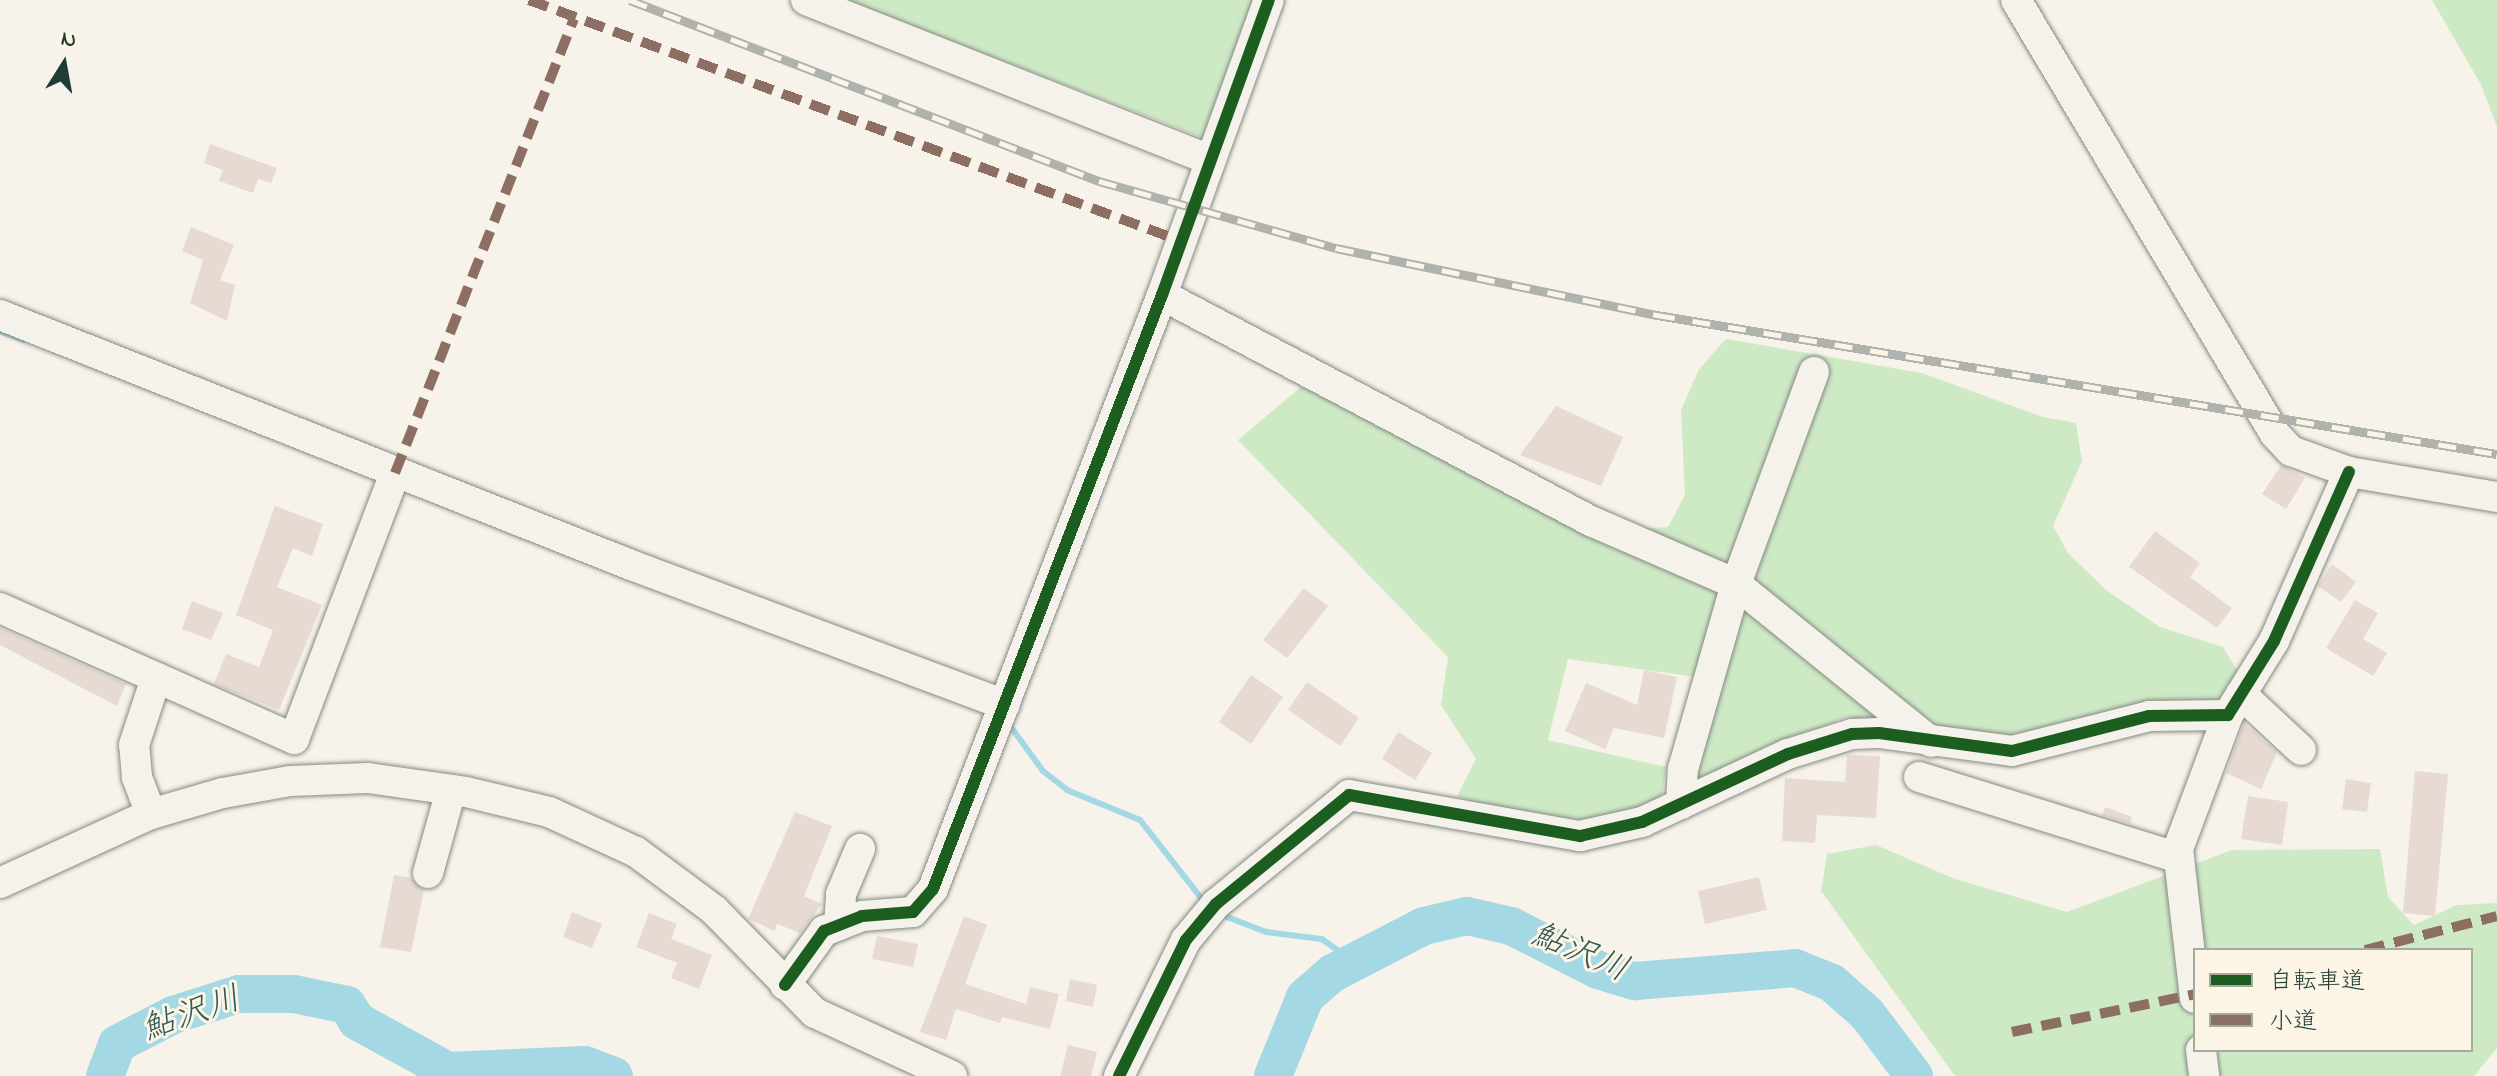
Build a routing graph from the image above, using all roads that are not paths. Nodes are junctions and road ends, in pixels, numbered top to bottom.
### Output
1 (806, 0) edge
2 (1269, 0) edge
3 (2030, 6) edge
4 (1210, 160) junction
5 (1162, 295) junction
6 (0, 315) edge
7 (1814, 372) dead end
8 (2349, 472) junction
9 (395, 473) junction
10 (2497, 497) edge
11 (1736, 584) junction
12 (0, 608) edge
13 (156, 678) junction
14 (2235, 704) junction
15 (1005, 705) junction
16 (1932, 743) junction
17 (2301, 750) dead end
18 (1919, 777) dead end
19 (451, 790) junction
20 (1681, 804) junction
21 (151, 814) junction
22 (860, 849) dead end
23 (2179, 858) junction
24 (428, 873) dead end
25 (0, 883) edge
26 (839, 925) junction
27 (2193, 980) edge
28 (785, 985) junction
29 (2201, 1052) edge
30 (952, 1076) edge
31 (1119, 1076) edge
32 (2204, 1076) edge

1 - 4 street
2 - 4 street
3 - 8 street
4 - 5 street
5 - 11 street
5 - 15 street
6 - 9 street
7 - 11 street
8 - 10 street
8 - 14 street
9 - 13 street
9 - 15 street
11 - 16 street
11 - 20 street
12 - 13 street
13 - 21 street
14 - 16 street
14 - 17 street
14 - 23 street
15 - 26 street
16 - 20 street
18 - 23 street
19 - 21 street
19 - 24 street
19 - 28 street
20 - 31 street
21 - 25 street
22 - 26 street
23 - 27 street
26 - 28 street
28 - 30 street
29 - 32 street

